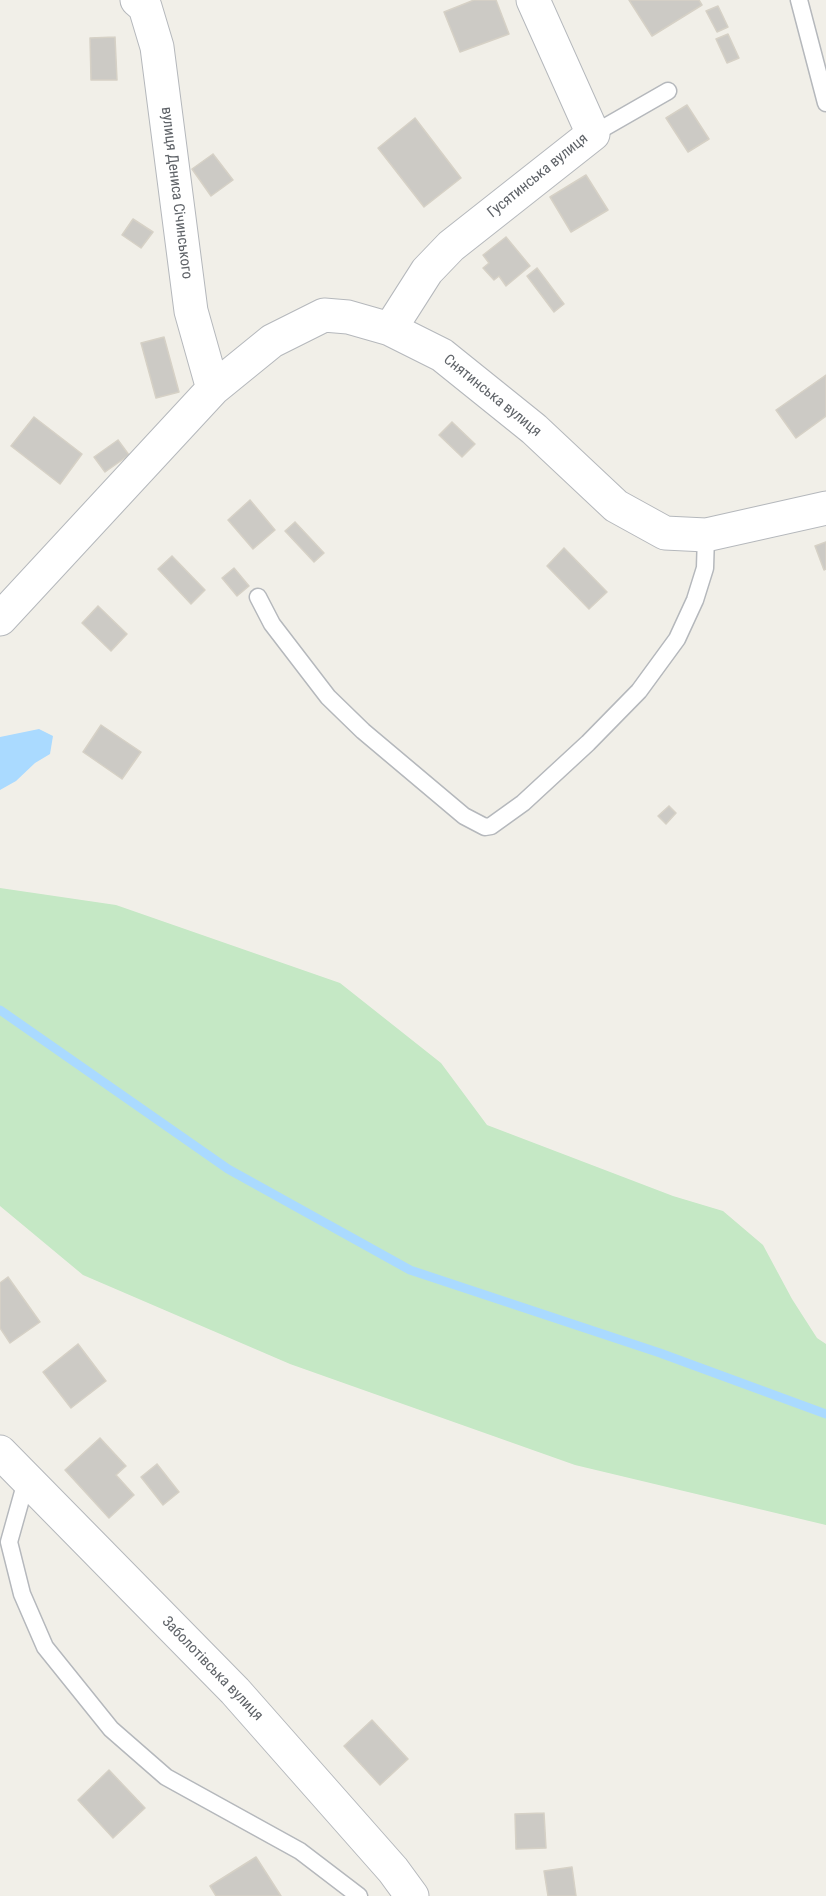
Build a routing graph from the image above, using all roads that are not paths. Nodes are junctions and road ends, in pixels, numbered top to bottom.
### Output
1 (137, 0) edge
2 (533, 0) edge
3 (800, 0) edge
4 (668, 91) dead end
5 (826, 103) edge
6 (593, 134) junction
7 (390, 329) junction
8 (213, 389) junction
9 (826, 508) edge
10 (706, 535) junction
11 (258, 597) dead end
12 (0, 619) edge
13 (0, 1452) edge
14 (34, 1488) junction
15 (359, 1896) edge
16 (412, 1896) edge

1 - 8 street, вулиця Дениса Січинського
2 - 6 street, Гусятинська вулиця
3 - 5 lane
4 - 6 lane
6 - 7 street, Гусятинська вулиця
7 - 8 street, Снятинська вулиця
7 - 10 street, Снятинська вулиця
8 - 12 street, Снятинська вулиця
9 - 10 street, Снятинська вулиця
10 - 11 lane
13 - 14 street, Заболотівська вулиця
14 - 15 lane
14 - 16 street, Заболотівська вулиця

